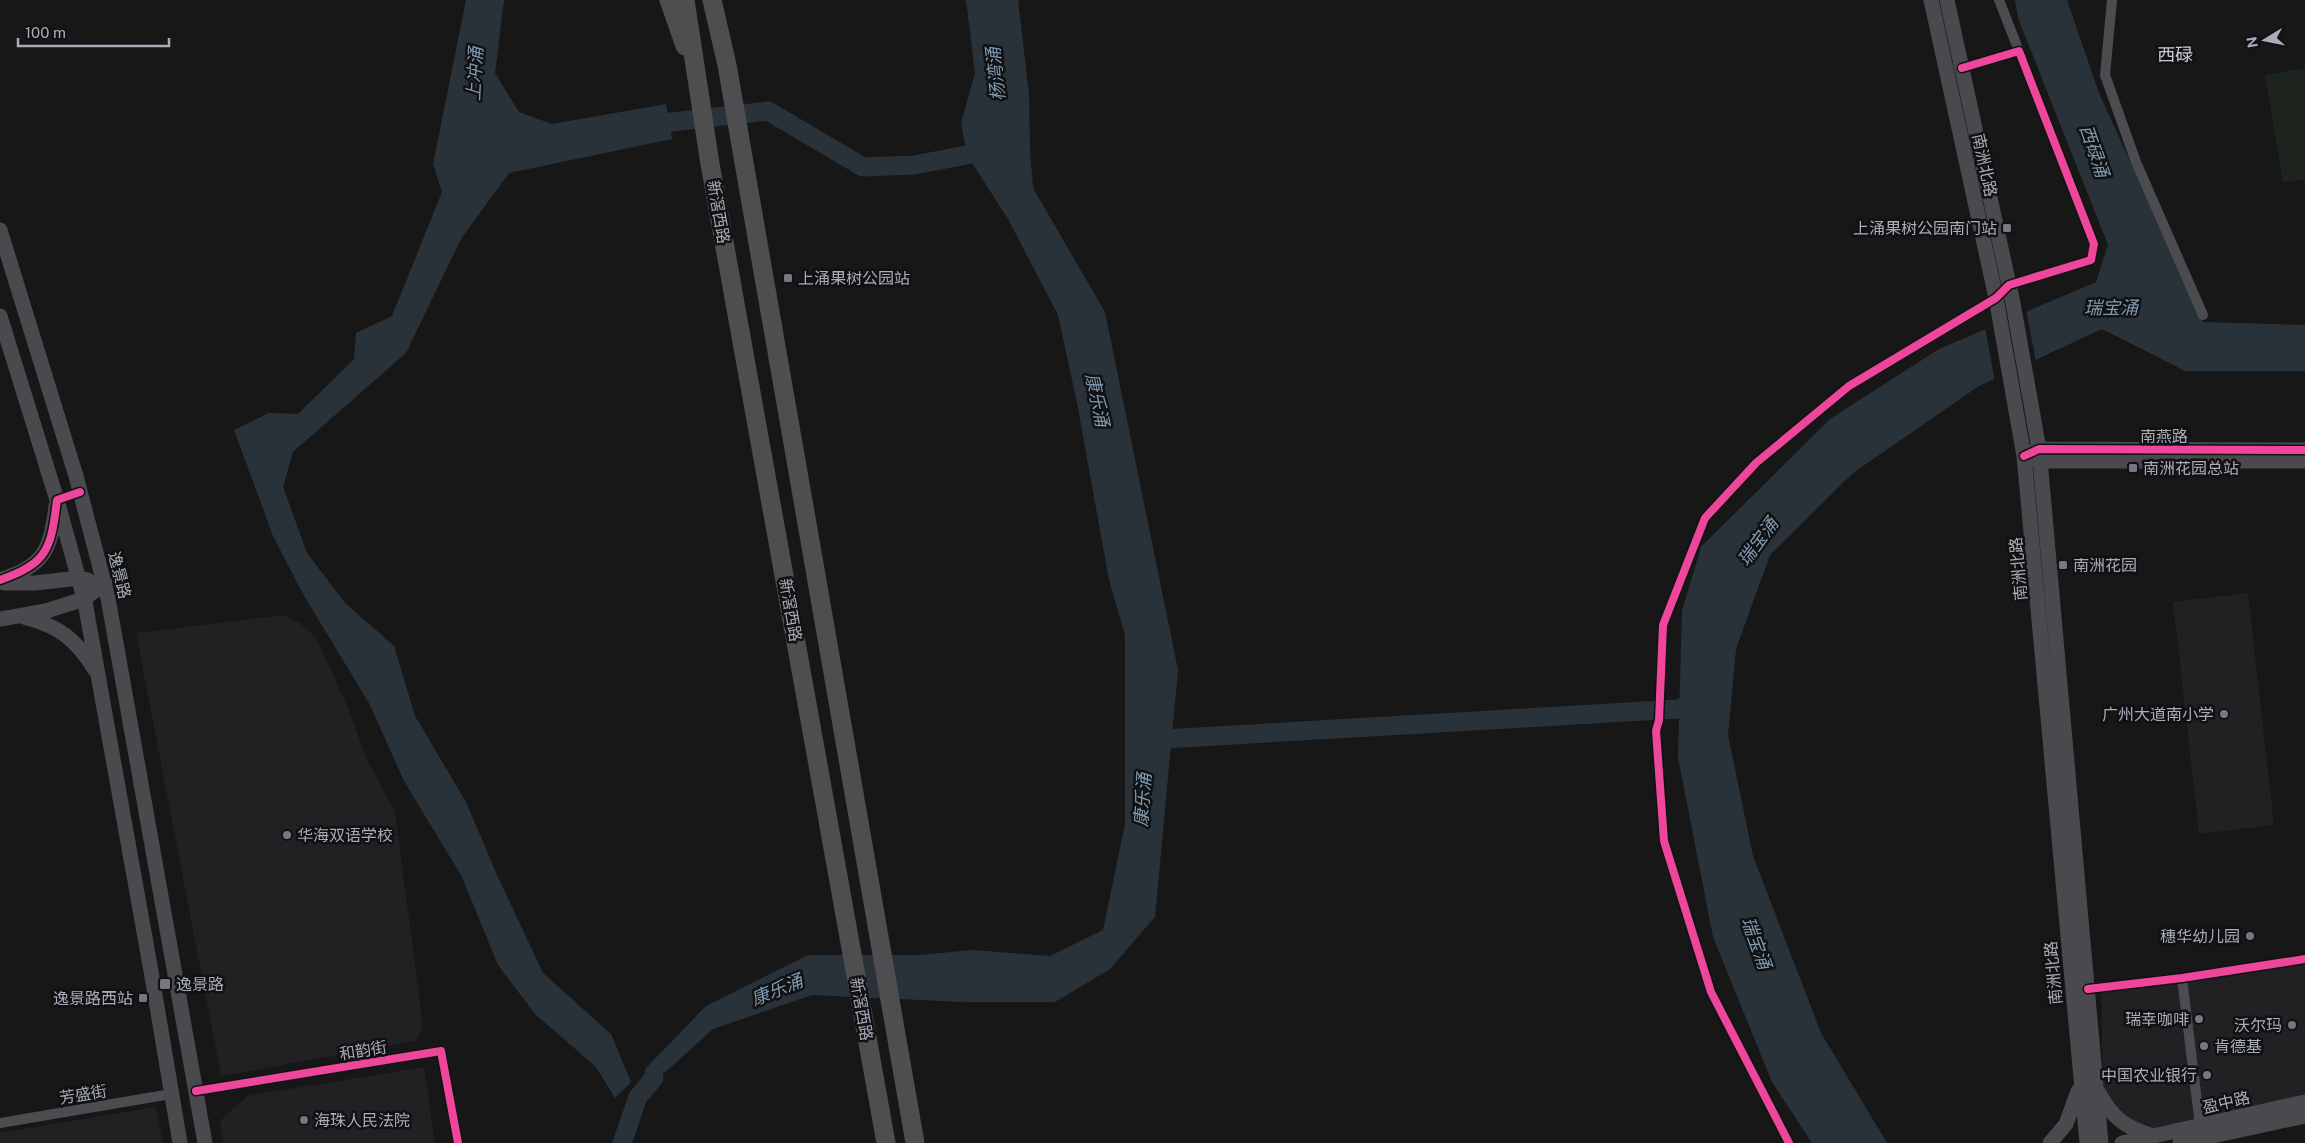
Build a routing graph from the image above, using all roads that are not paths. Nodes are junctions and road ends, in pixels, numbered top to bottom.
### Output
1 (669, 0) edge
2 (685, 0) edge
3 (712, 0) edge
4 (722, 0) edge
5 (1932, 0) edge
6 (1947, 0) edge
7 (1999, 0) edge
8 (2112, 0) edge
9 (2019, 51) junction
10 (727, 65) junction
11 (1962, 68) junction
12 (697, 77) junction
13 (0, 230) edge
14 (2009, 285) junction
15 (1997, 305) junction
16 (0, 316) edge
17 (2203, 316) dead end
18 (2305, 450) edge
19 (2040, 455) junction
20 (2024, 456) junction
21 (2305, 461) edge
22 (80, 492) junction
23 (57, 500) junction
24 (79, 578) junction
25 (0, 582) edge
26 (105, 583) junction
27 (84, 599) junction
28 (20, 616) junction
29 (0, 619) edge
30 (123, 674) junction
31 (99, 677) junction
32 (2305, 959) edge
33 (2182, 978) junction
34 (2088, 989) junction
35 (2080, 1077) junction
36 (2096, 1088) junction
37 (196, 1091) junction
38 (171, 1094) junction
39 (2305, 1102) edge
40 (2305, 1116) edge
41 (0, 1123) edge
42 (2200, 1126) junction
43 (2155, 1136) junction
44 (180, 1143) edge
45 (205, 1143) edge
46 (458, 1143) edge
47 (886, 1143) edge
48 (915, 1143) edge
49 (1789, 1143) edge
50 (2050, 1143) edge
51 (2087, 1143) edge
52 (2101, 1143) edge
53 (2122, 1143) edge
54 (2180, 1143) edge

1 - 12 highway
2 - 12 highway
3 - 10 highway
4 - 10 highway
5 - 15 main road, 南洲北路
6 - 11 main road, 南洲北路
7 - 9 street
8 - 17 street
9 - 11 street
9 - 14 street
10 - 48 highway, 新滘西路
11 - 14 main road, 南洲北路
12 - 47 highway, 新滘西路
13 - 22 main road, 逸景路
14 - 15 street
14 - 19 main road, 南洲北路
15 - 20 main road, 南洲北路
15 - 49 street
16 - 23 main road
18 - 19 main road, 南燕路
19 - 20 main road, 南燕路
19 - 21 main road, 南燕路
19 - 34 main road, 南洲北路
20 - 35 main road, 南洲北路
22 - 23 main road
22 - 26 main road, 逸景路
23 - 24 main road
23 - 25 main road
24 - 25 main road
24 - 26 main road
24 - 27 main road
26 - 27 main road
26 - 30 main road, 逸景路
27 - 28 main road
27 - 31 main road
28 - 29 main road
28 - 31 main road
30 - 31 main road
30 - 37 main road, 逸景路
31 - 38 main road
32 - 33 street
33 - 34 street
33 - 42 street
34 - 36 main road, 南洲北路
35 - 50 main road
35 - 51 main road, 南洲北路
36 - 43 main road
36 - 52 main road, 南洲北路
37 - 45 main road, 逸景路
37 - 46 street, 和韵街
38 - 41 street, 芳盛街
38 - 44 main road
39 - 42 main road, 盈中路
40 - 54 main road, 盈中路
42 - 43 main road, 盈中路
43 - 53 main road, 盈中路

